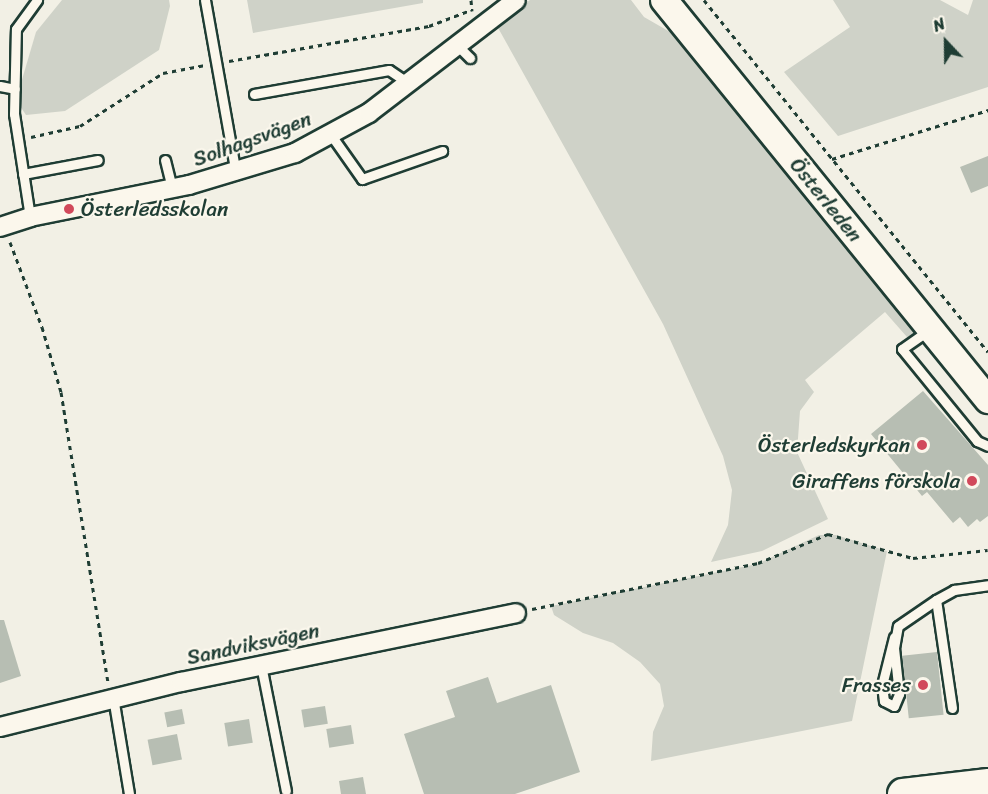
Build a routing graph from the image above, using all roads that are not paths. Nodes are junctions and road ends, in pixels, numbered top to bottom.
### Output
1 (37, 0) edge
2 (205, 0) edge
3 (516, 0) edge
4 (664, 0) edge
5 (410, 84) junction
6 (0, 86) edge
7 (15, 89) junction
8 (254, 94) dead end
9 (331, 135) junction
10 (442, 151) dead end
11 (98, 160) dead end
12 (165, 160) dead end
13 (22, 174) junction
14 (236, 174) junction
15 (172, 189) junction
16 (30, 217) junction
17 (2, 227) edge
18 (931, 329) junction
19 (988, 400) edge
20 (988, 446) edge
21 (988, 585) edge
22 (936, 600) junction
23 (516, 613) road end
24 (894, 637) junction
25 (261, 665) junction
26 (113, 697) junction
27 (952, 708) dead end
28 (0, 727) edge
29 (988, 784) edge
30 (286, 792) dead end
31 (129, 794) edge
32 (903, 794) edge

1 - 7 lane
2 - 14 lane
3 - 5 street, Solhagsvägen
4 - 18 main road, Österleden
5 - 8 lane
5 - 9 street, Solhagsvägen
6 - 7 lane
7 - 13 lane
9 - 10 lane
9 - 14 street, Solhagsvägen
11 - 13 lane
12 - 15 lane
13 - 16 lane
14 - 15 street, Solhagsvägen
15 - 16 street, Solhagsvägen
16 - 17 street, Solhagsvägen
18 - 19 main road, Österleden
18 - 20 lane
21 - 22 lane
22 - 24 lane
22 - 27 lane
23 - 25 street, Sandviksvägen
24 - 24 lane
25 - 26 street, Sandviksvägen
25 - 30 lane
26 - 28 street, Sandviksvägen
26 - 31 lane
29 - 32 highway

